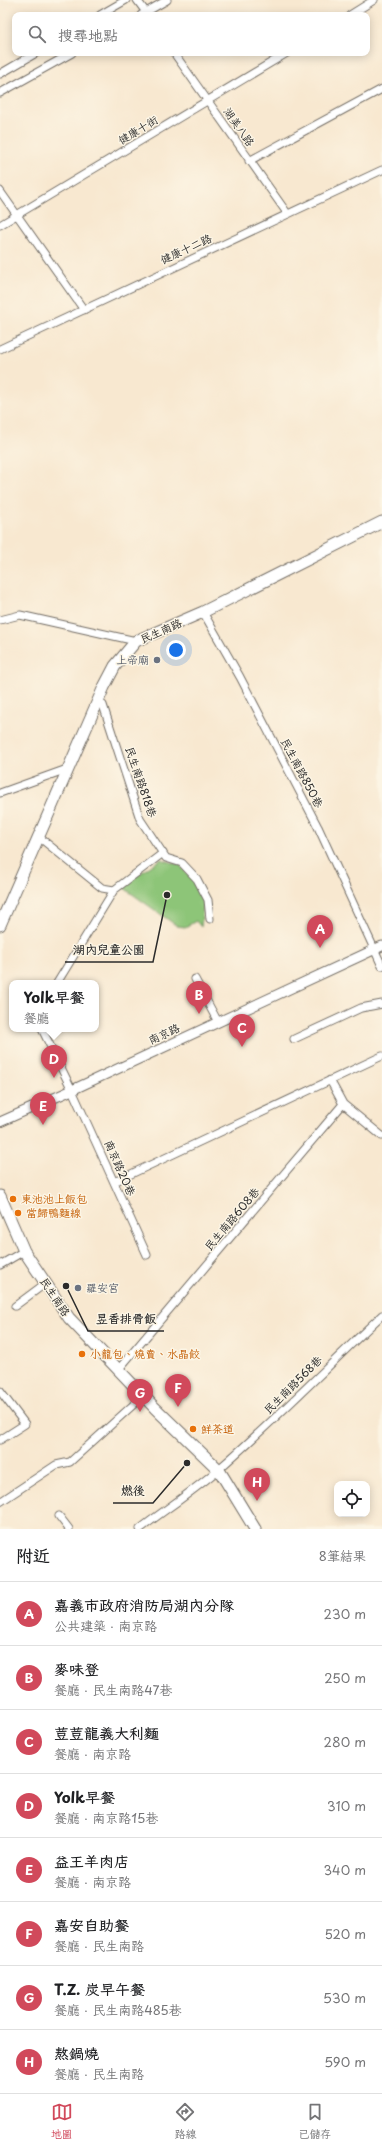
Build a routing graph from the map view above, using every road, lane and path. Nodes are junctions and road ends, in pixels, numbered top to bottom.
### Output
1 (126, 0) edge
2 (137, 0) edge
3 (167, 0) edge
4 (374, 0) edge
5 (105, 12) edge
6 (144, 12) edge
7 (148, 12) edge
8 (355, 12) edge
9 (31, 56) edge
10 (67, 56) edge
11 (176, 56) edge
12 (281, 56) edge
13 (0, 74) edge
14 (382, 89) edge
15 (0, 93) edge
16 (207, 101) junction
17 (250, 161) junction
18 (382, 170) edge
19 (0, 191) edge
20 (288, 213) junction
21 (17, 215) junction
22 (0, 225) edge
23 (84, 310) junction
24 (0, 349) edge
25 (382, 522) edge
26 (203, 612) junction
27 (0, 620) edge
28 (136, 641) junction
29 (98, 701) junction
30 (67, 770) junction
31 (0, 793) edge
32 (39, 837) junction
33 (163, 853) junction
34 (114, 890) junction
35 (210, 919) dead end
36 (0, 925) edge
37 (382, 946) edge
38 (373, 950) junction
39 (382, 966) edge
40 (195, 979) dead end
41 (59, 980) edge
42 (382, 1004) edge
43 (218, 1022) junction
44 (43, 1032) edge
45 (294, 1039) dead end
46 (382, 1056) edge
47 (330, 1080) junction
48 (72, 1090) junction
49 (344, 1104) junction
50 (0, 1122) edge
51 (382, 1136) edge
52 (114, 1182) junction
53 (0, 1196) edge
54 (24, 1251) junction
55 (147, 1255) dead end
56 (0, 1265) edge
57 (46, 1283) junction
58 (15, 1306) dead end
59 (382, 1315) edge
60 (118, 1370) junction
61 (0, 1391) edge
62 (144, 1396) junction
63 (0, 1440) edge
64 (219, 1470) junction
65 (0, 1502) edge
66 (59, 1516) dead end
67 (68, 1529) edge
68 (140, 1529) edge
69 (255, 1529) edge

1 - 5 street
2 - 6 street
3 - 7 street
4 - 8 street
9 - 13 street
10 - 15 street
11 - 16 street, 湖美八路
12 - 16 street, 健康十街
14 - 17 street
16 - 17 street, 湖美八路
16 - 21 street, 健康十街
17 - 20 street, 湖美八路
18 - 20 street, 健康十二路
19 - 21 street
20 - 23 street, 健康十二路
21 - 22 street, 健康十街
21 - 23 street
23 - 24 street, 健康十二路
25 - 26 main road, 民生南路
26 - 28 main road, 民生南路
26 - 38 street, 民生南路850巷
27 - 28 street
28 - 29 main road, 民生南路
29 - 30 main road, 民生南路
29 - 33 street, 民生南路818巷
30 - 31 street
30 - 32 main road, 民生南路
32 - 34 street
32 - 36 main road, 民生南路
33 - 34 street
33 - 35 street, 民生南路818巷
34 - 41 street
37 - 38 street, 南京路
38 - 39 street, 民生南路850巷
38 - 43 street, 南京路
40 - 43 street
42 - 45 street
43 - 48 street, 南京路
44 - 48 street, 南京路20巷
46 - 47 street
47 - 49 street
47 - 52 street
48 - 50 street, 南京路
48 - 52 street, 南京路20巷
49 - 51 street
49 - 60 street, 民生南路608巷
52 - 55 street, 南京路20巷
53 - 54 main road, 民生南路
54 - 56 street
54 - 57 main road, 民生南路
57 - 58 street
57 - 60 main road, 民生南路
59 - 64 street, 民生南路568巷
60 - 62 main road, 民生南路
61 - 63 street
62 - 64 main road, 民生南路
62 - 65 street
64 - 68 street, 民生南路568巷
64 - 69 main road, 民生南路
66 - 67 street

